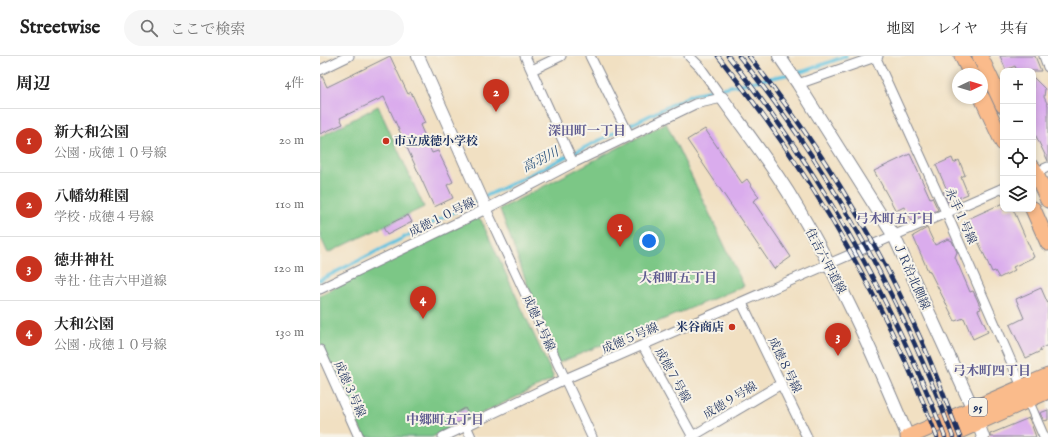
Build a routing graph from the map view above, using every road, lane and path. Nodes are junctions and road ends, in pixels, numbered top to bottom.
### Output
1 (349, 56) edge
2 (418, 56) edge
3 (525, 56) edge
4 (561, 56) edge
5 (590, 56) edge
6 (689, 56) edge
7 (779, 56) edge
8 (876, 56) edge
9 (962, 56) edge
10 (980, 56) edge
11 (1044, 56) edge
12 (1048, 67) edge
13 (968, 68) edge
14 (320, 70) edge
15 (532, 70) junction
16 (798, 83) junction
17 (722, 98) junction
18 (985, 104) edge
19 (1003, 104) edge
20 (629, 135) junction
21 (1002, 140) edge
22 (573, 162) junction
23 (1039, 170) edge
24 (1000, 189) edge
25 (1048, 200) edge
26 (483, 202) junction
27 (946, 212) junction
28 (1034, 212) edge
29 (894, 236) junction
30 (1048, 243) edge
31 (828, 264) junction
32 (320, 289) edge
33 (742, 303) junction
34 (643, 346) junction
35 (320, 350) edge
36 (1048, 376) edge
37 (565, 379) junction
38 (781, 384) junction
39 (1048, 391) edge
40 (1025, 393) junction
41 (976, 416) junction
42 (466, 426) junction
43 (359, 437) edge
44 (443, 437) edge
45 (471, 437) edge
46 (592, 437) edge
47 (693, 437) edge
48 (807, 437) edge
49 (908, 437) edge
50 (946, 437) edge
51 (983, 437) edge
52 (1044, 437) edge

1 - 14 street
2 - 26 street, 成徳４号線
3 - 15 street
4 - 15 street
5 - 20 street
6 - 17 street
7 - 16 street, ＪＲ沿北側線
8 - 16 street
8 - 27 street, 永手１号線
9 - 13 main road
10 - 19 main road
11 - 12 street
15 - 22 street
16 - 29 street, ＪＲ沿北側線
17 - 20 street, 成徳１０号線
17 - 31 street, 住吉六甲道線
18 - 21 main road
20 - 22 street, 成徳１０号線
22 - 26 street, 成徳１０号線
23 - 25 main road
24 - 27 street, 成徳５号線
26 - 32 street, 成徳１０号線
26 - 37 street, 成徳４号線
27 - 29 street, 成徳５号線
27 - 40 street, 永手１号線
28 - 30 main road
29 - 31 street, 成徳５号線
29 - 41 street, ＪＲ沿北側線
31 - 33 street, 成徳５号線
31 - 49 street, 住吉六甲道線
33 - 34 street, 成徳５号線
33 - 38 street, 成徳８号線
34 - 37 street, 成徳５号線
34 - 47 street, 成徳７号線
35 - 43 street, 成徳３号線
36 - 40 main road, 95
37 - 42 street, 成徳５号線
37 - 46 street, 成徳４号線
38 - 47 street, 成徳９号線
38 - 48 street, 成徳８号線
39 - 40 main road, 95
40 - 41 main road, 95
40 - 52 street, 永手１号線
41 - 49 main road, 95
41 - 50 main road, 95
41 - 51 street, ＪＲ沿北側線
42 - 44 street, 成徳５号線
42 - 45 street

